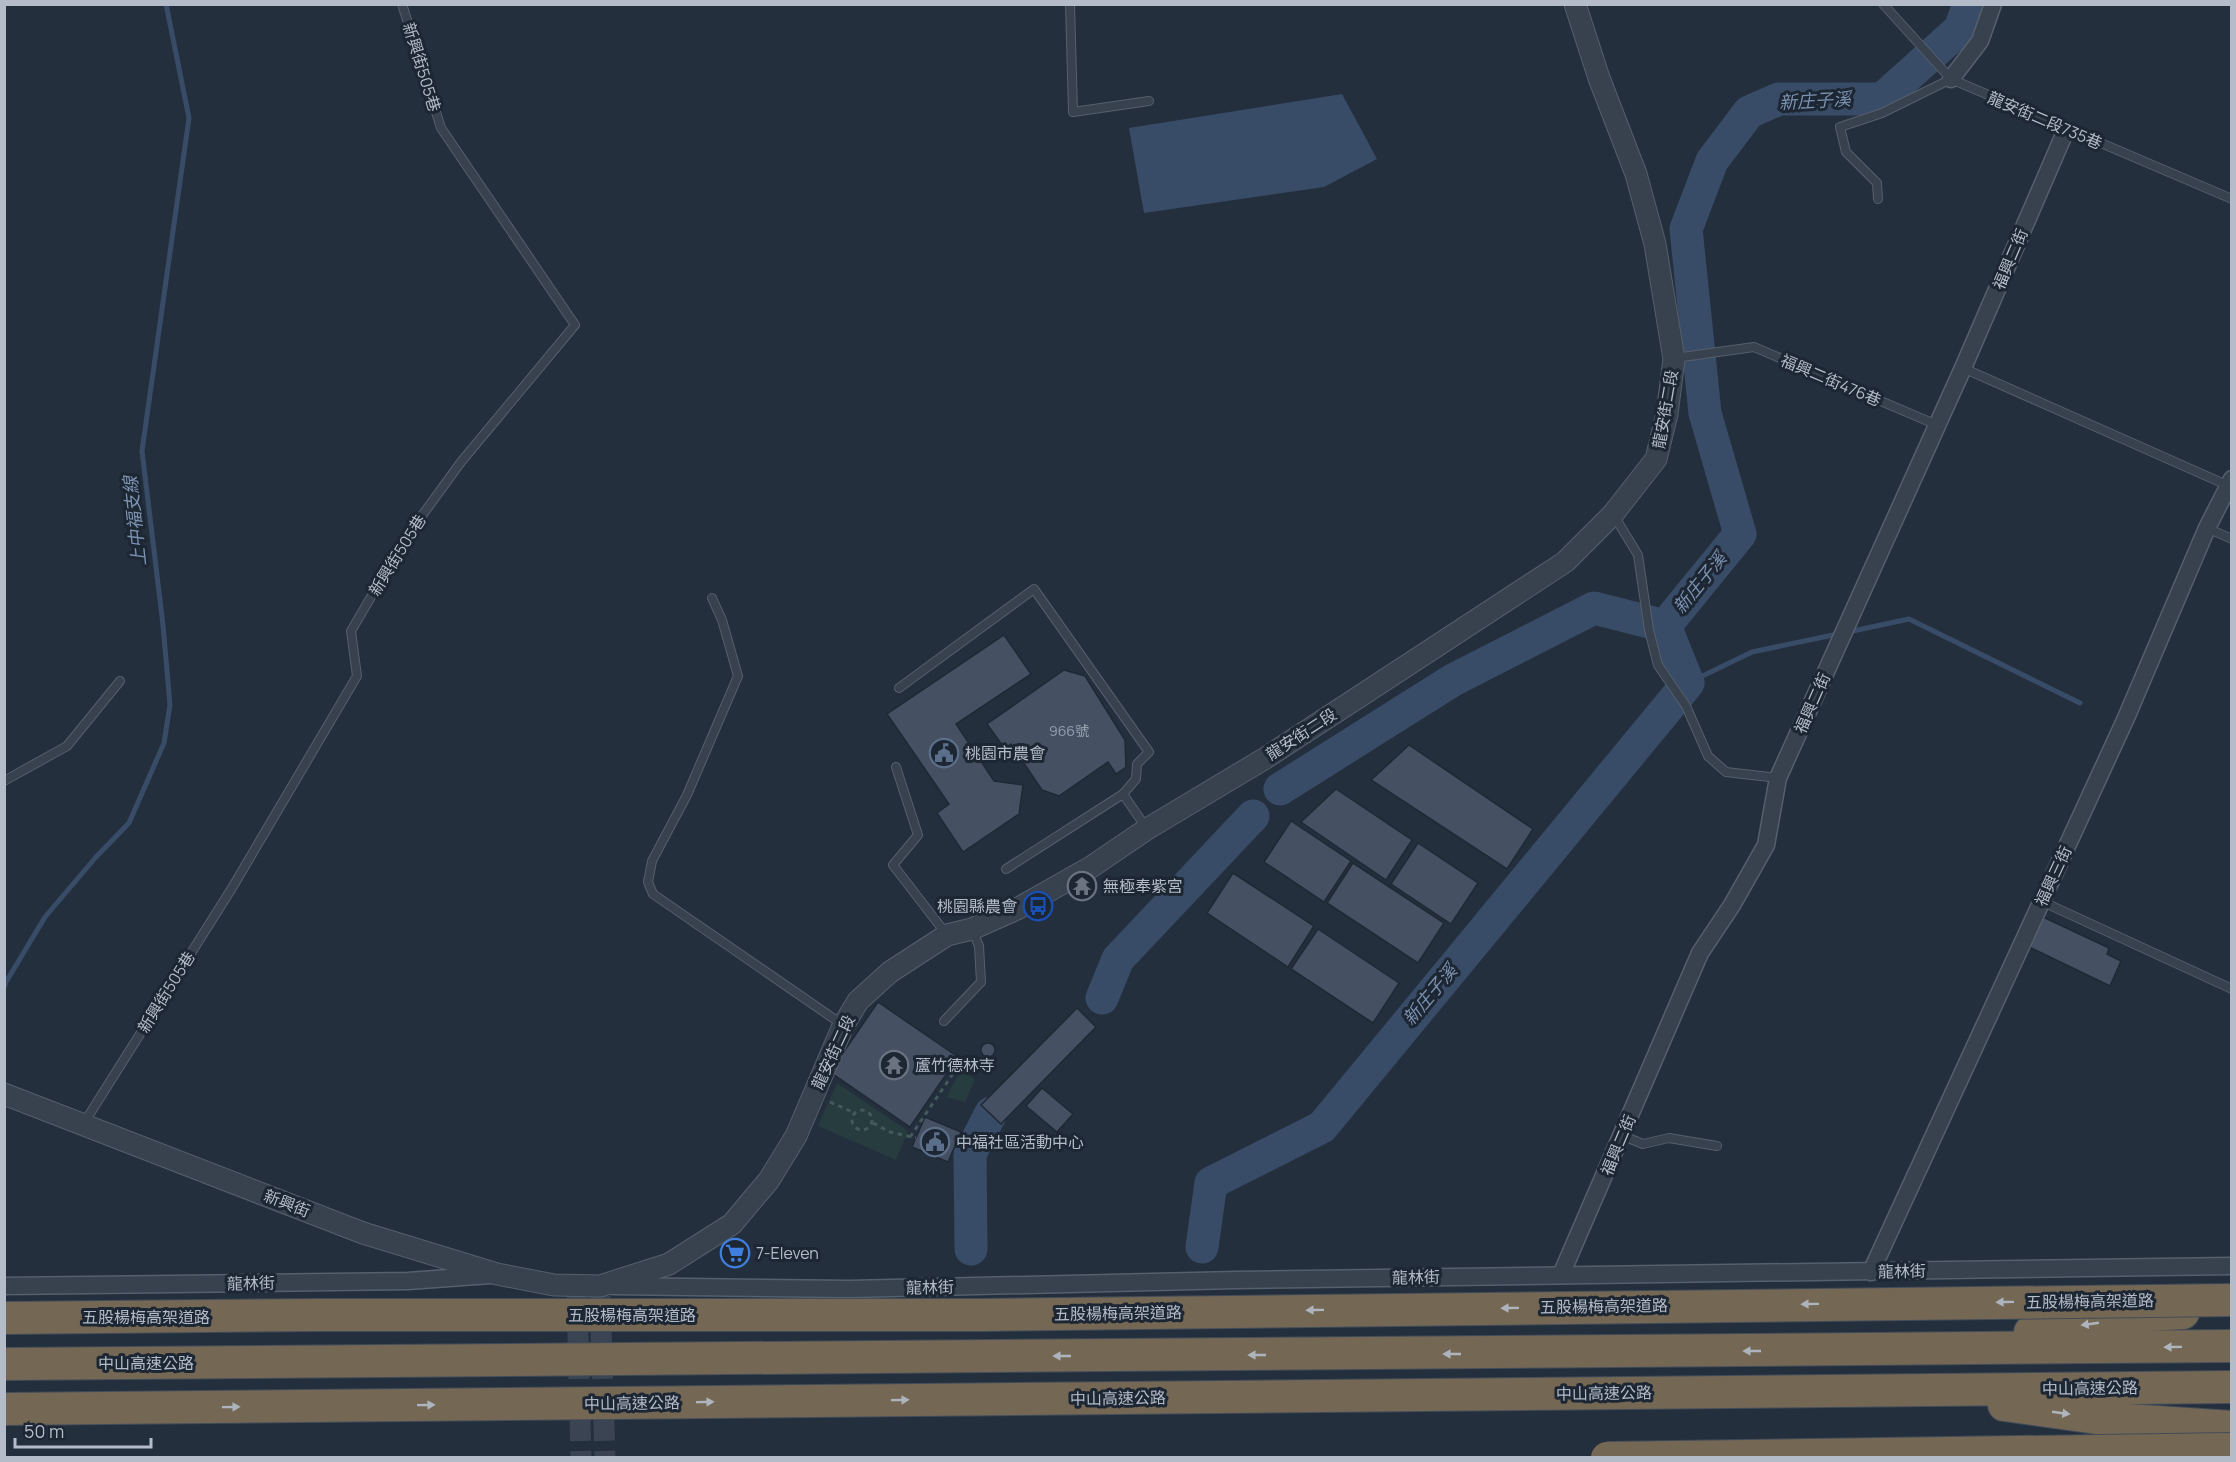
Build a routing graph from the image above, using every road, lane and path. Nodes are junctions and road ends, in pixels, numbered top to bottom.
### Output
1 (402, 4) edge
2 (1070, 4) edge
3 (1575, 4) edge
4 (1883, 4) edge
5 (1993, 4) edge
6 (1950, 78) junction
7 (1149, 101) dead end
8 (2066, 130) junction
9 (2232, 199) edge
10 (1878, 200) dead end
11 (1680, 358) junction
12 (1963, 368) junction
13 (1937, 425) junction
14 (2230, 482) edge
15 (1613, 514) junction
16 (2207, 528) junction
17 (2232, 539) edge
18 (712, 598) dead end
19 (120, 681) dead end
20 (899, 688) dead end
21 (896, 767) dead end
22 (1778, 778) junction
23 (4, 781) edge
24 (1124, 795) junction
25 (1147, 829) junction
26 (1006, 869) dead end
27 (2041, 900) junction
28 (972, 929) junction
29 (947, 935) junction
30 (2232, 989) edge
31 (944, 1021) dead end
32 (843, 1026) junction
33 (965, 1056) dead end
34 (4, 1094) edge
35 (813, 1094) junction
36 (855, 1113) junction
37 (83, 1123) junction
38 (872, 1123) junction
39 (1623, 1136) junction
40 (910, 1137) junction
41 (916, 1138) dead end
42 (1717, 1146) dead end
43 (2232, 1266) edge
44 (1870, 1272) junction
45 (496, 1274) junction
46 (1561, 1275) junction
47 (4, 1286) edge
48 (577, 1291) joint
49 (600, 1291) junction
50 (2232, 1300) edge
51 (2232, 1310) edge
52 (4, 1318) edge
53 (2232, 1347) edge
54 (1895, 1350) junction
55 (4, 1364) edge
56 (2232, 1387) edge
57 (1899, 1390) junction
58 (4, 1409) edge
59 (2232, 1427) edge
60 (2232, 1449) edge
61 (1606, 1458) edge

1 - 37 lane, 新興街505巷
2 - 7 lane
3 - 11 street, 龍安街二段
4 - 6 lane, 龍安街二段735巷
5 - 6 street
6 - 8 lane, 龍安街二段735巷
6 - 10 lane
8 - 9 lane, 龍安街二段735巷
8 - 12 street, 福興二街
11 - 13 lane, 福興二街476巷
11 - 15 street, 龍安街二段
12 - 13 street, 福興二街
12 - 14 lane
13 - 22 street, 福興二街
14 - 16 street, 福興三街
15 - 22 lane
15 - 25 street, 龍安街二段
16 - 17 lane
16 - 27 street, 福興三街
18 - 32 lane
19 - 23 lane
20 - 24 lane
21 - 29 lane
22 - 39 street, 福興二街
24 - 25 lane
24 - 26 lane
25 - 28 street, 龍安街二段
27 - 30 lane
27 - 44 street, 福興三街
28 - 29 street, 龍安街二段
28 - 31 lane
29 - 32 street, 龍安街二段
32 - 35 street, 龍安街二段
33 - 40 path
34 - 37 street, 新興街
35 - 36 path
35 - 49 street, 龍安街二段
36 - 38 path
36 - 38 path
37 - 45 street, 新興街
38 - 40 path
39 - 42 lane
39 - 46 street, 福興二街
40 - 41 path
43 - 44 street, 龍林街
44 - 46 street, 龍林街
45 - 47 street, 龍林街
45 - 48 street, 新興街
46 - 49 street, 龍林街
48 - 49 street, 龍安街二段
50 -> 52 highway, 五股楊梅高架道路, bridge
51 -> 54 highway
53 -> 54 highway, 中山高速公路
54 -> 55 highway, 中山高速公路
56 - 57 highway, 中山高速公路
58 -> 57 highway, 中山高速公路
57 -> 59 highway
60 - 61 highway, bridge

